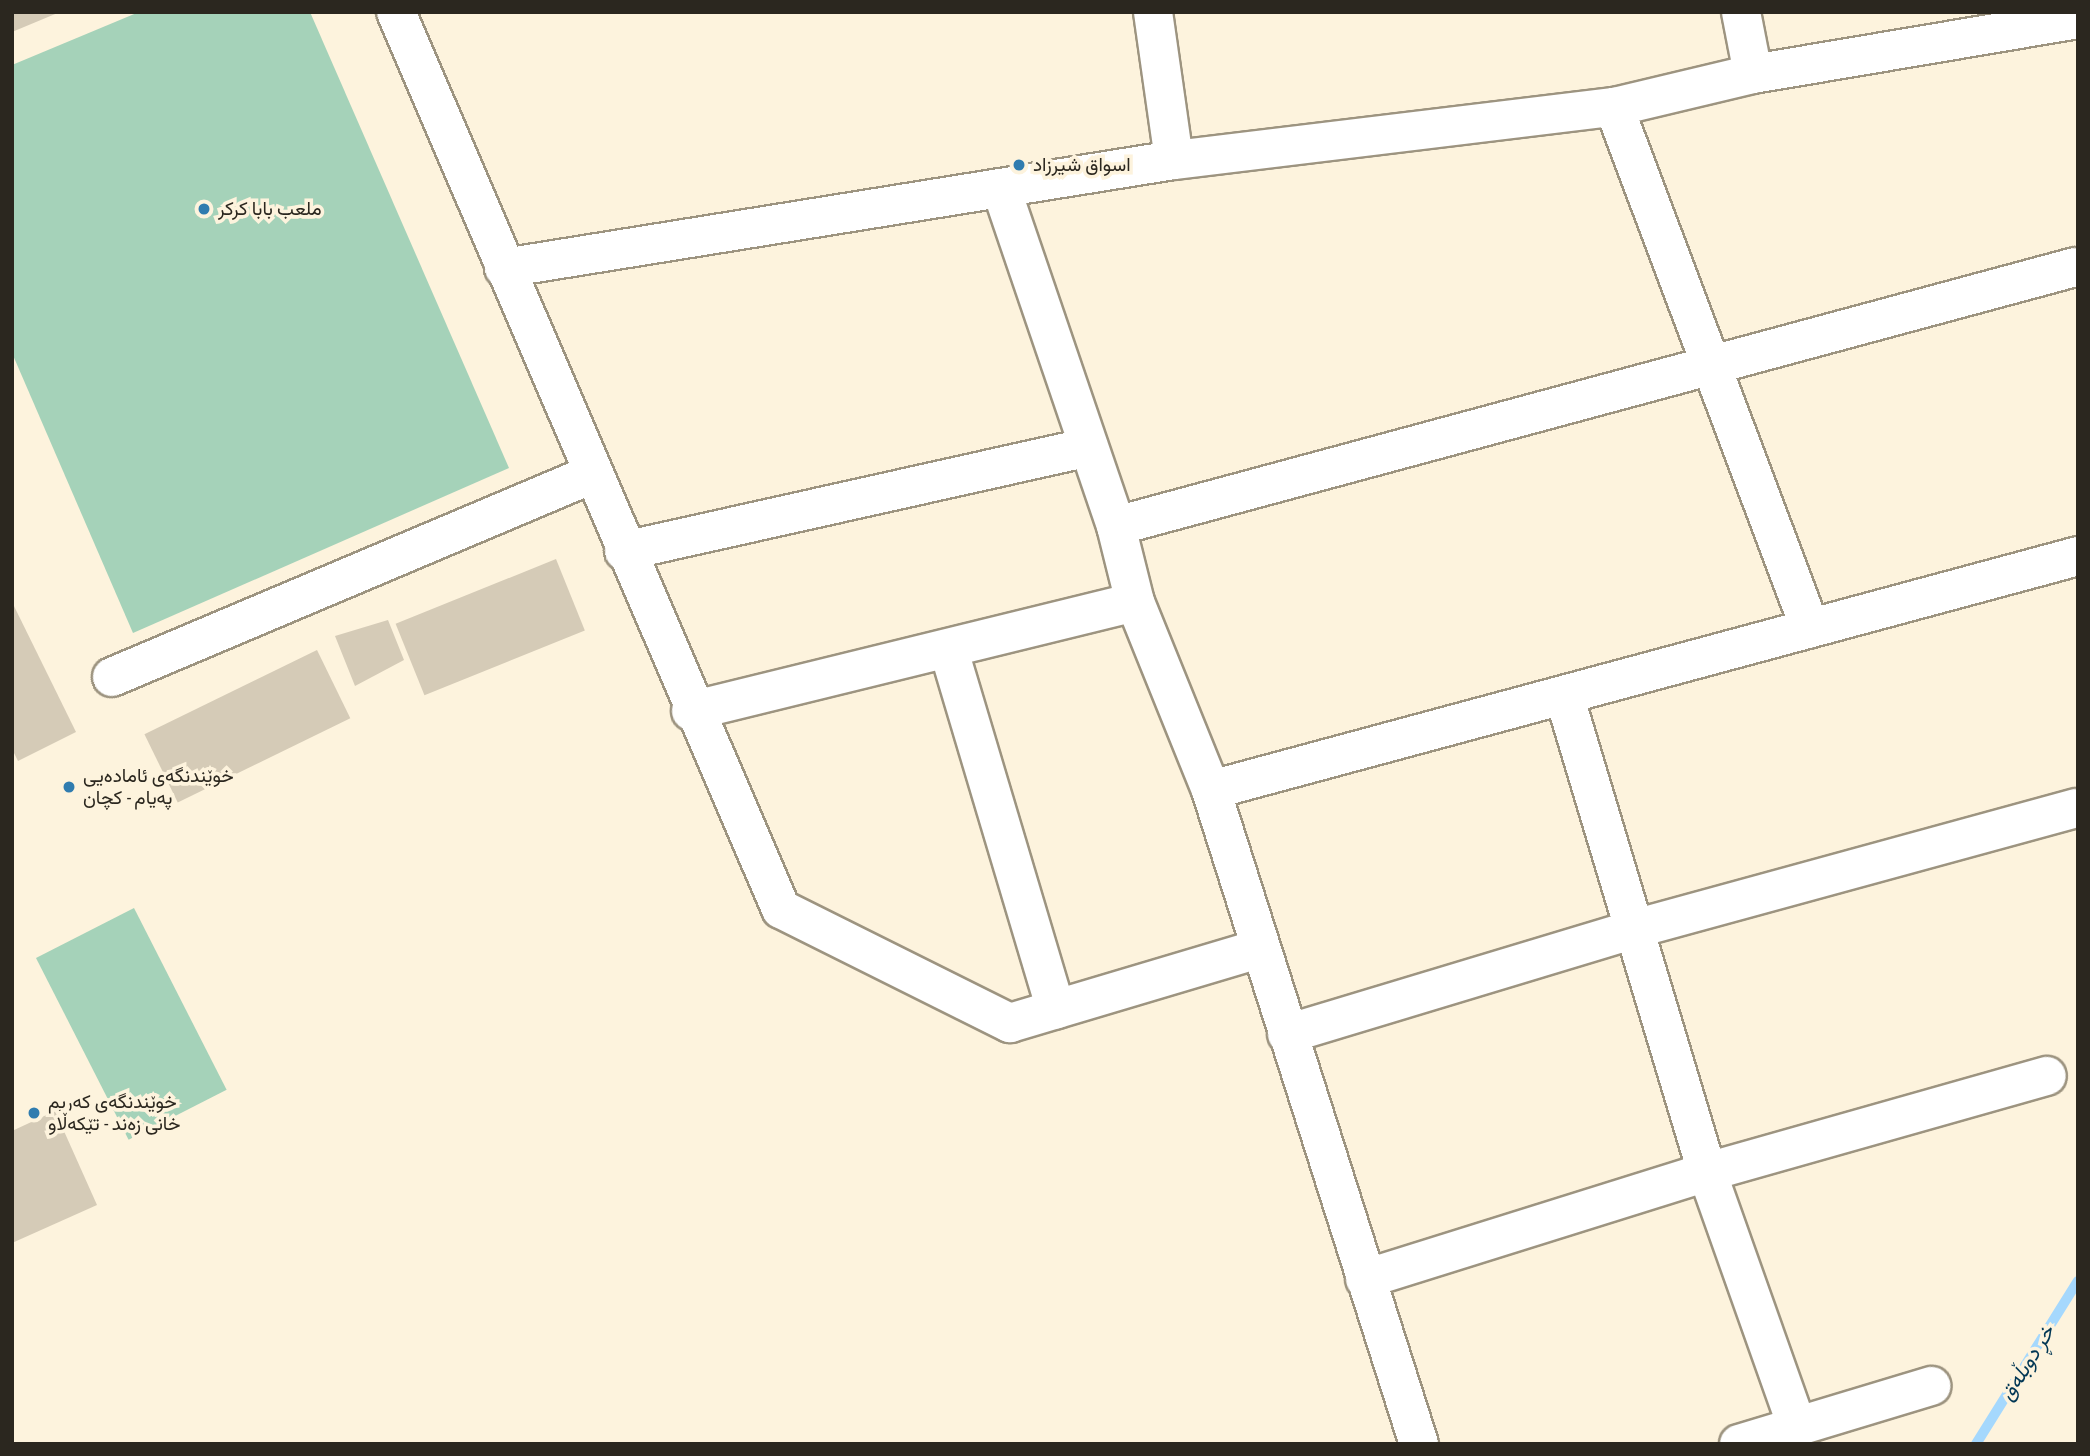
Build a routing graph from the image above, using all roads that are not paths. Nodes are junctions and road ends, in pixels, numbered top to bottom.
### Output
1 (396, 12) edge
2 (1153, 12) edge
3 (1741, 12) edge
4 (2078, 19) edge
5 (1753, 74) junction
6 (1614, 107) junction
7 (1174, 160) junction
8 (1002, 191) junction
9 (2075, 267) dead end
10 (504, 268) junction
11 (1708, 364) junction
12 (1088, 447) junction
13 (592, 474) junction
14 (1116, 526) junction
15 (624, 551) junction
16 (2078, 556) edge
17 (1135, 602) junction
18 (1810, 628) junction
19 (949, 651) junction
20 (112, 677) dead end
21 (1564, 695) junction
22 (691, 711) junction
23 (1211, 790) junction
24 (2076, 808) edge
25 (1634, 929) junction
26 (1259, 949) junction
27 (1056, 1009) junction
28 (1287, 1034) junction
29 (2047, 1076) dead end
30 (1707, 1172) junction
31 (1365, 1279) junction
32 (1931, 1386) dead end
33 (1797, 1426) junction
34 (1419, 1444) edge
35 (1740, 1444) edge

1 - 10 street
2 - 7 street
3 - 5 street
4 - 5 street
5 - 6 street
6 - 7 street
6 - 11 street
7 - 8 street
8 - 10 street
8 - 12 street
9 - 11 street
10 - 13 street
11 - 14 street
11 - 18 street
12 - 14 street
12 - 15 street
13 - 15 street
13 - 20 street
14 - 17 street
15 - 22 street
16 - 18 street
17 - 19 street
17 - 23 street
18 - 21 street
19 - 22 street
19 - 27 street
21 - 23 street
21 - 25 street
22 - 27 street
23 - 26 street
24 - 25 street
25 - 28 street
25 - 30 street
26 - 27 street
26 - 28 street
28 - 31 street
29 - 30 street
30 - 31 street
30 - 33 street
31 - 34 street
32 - 33 street
33 - 35 street

